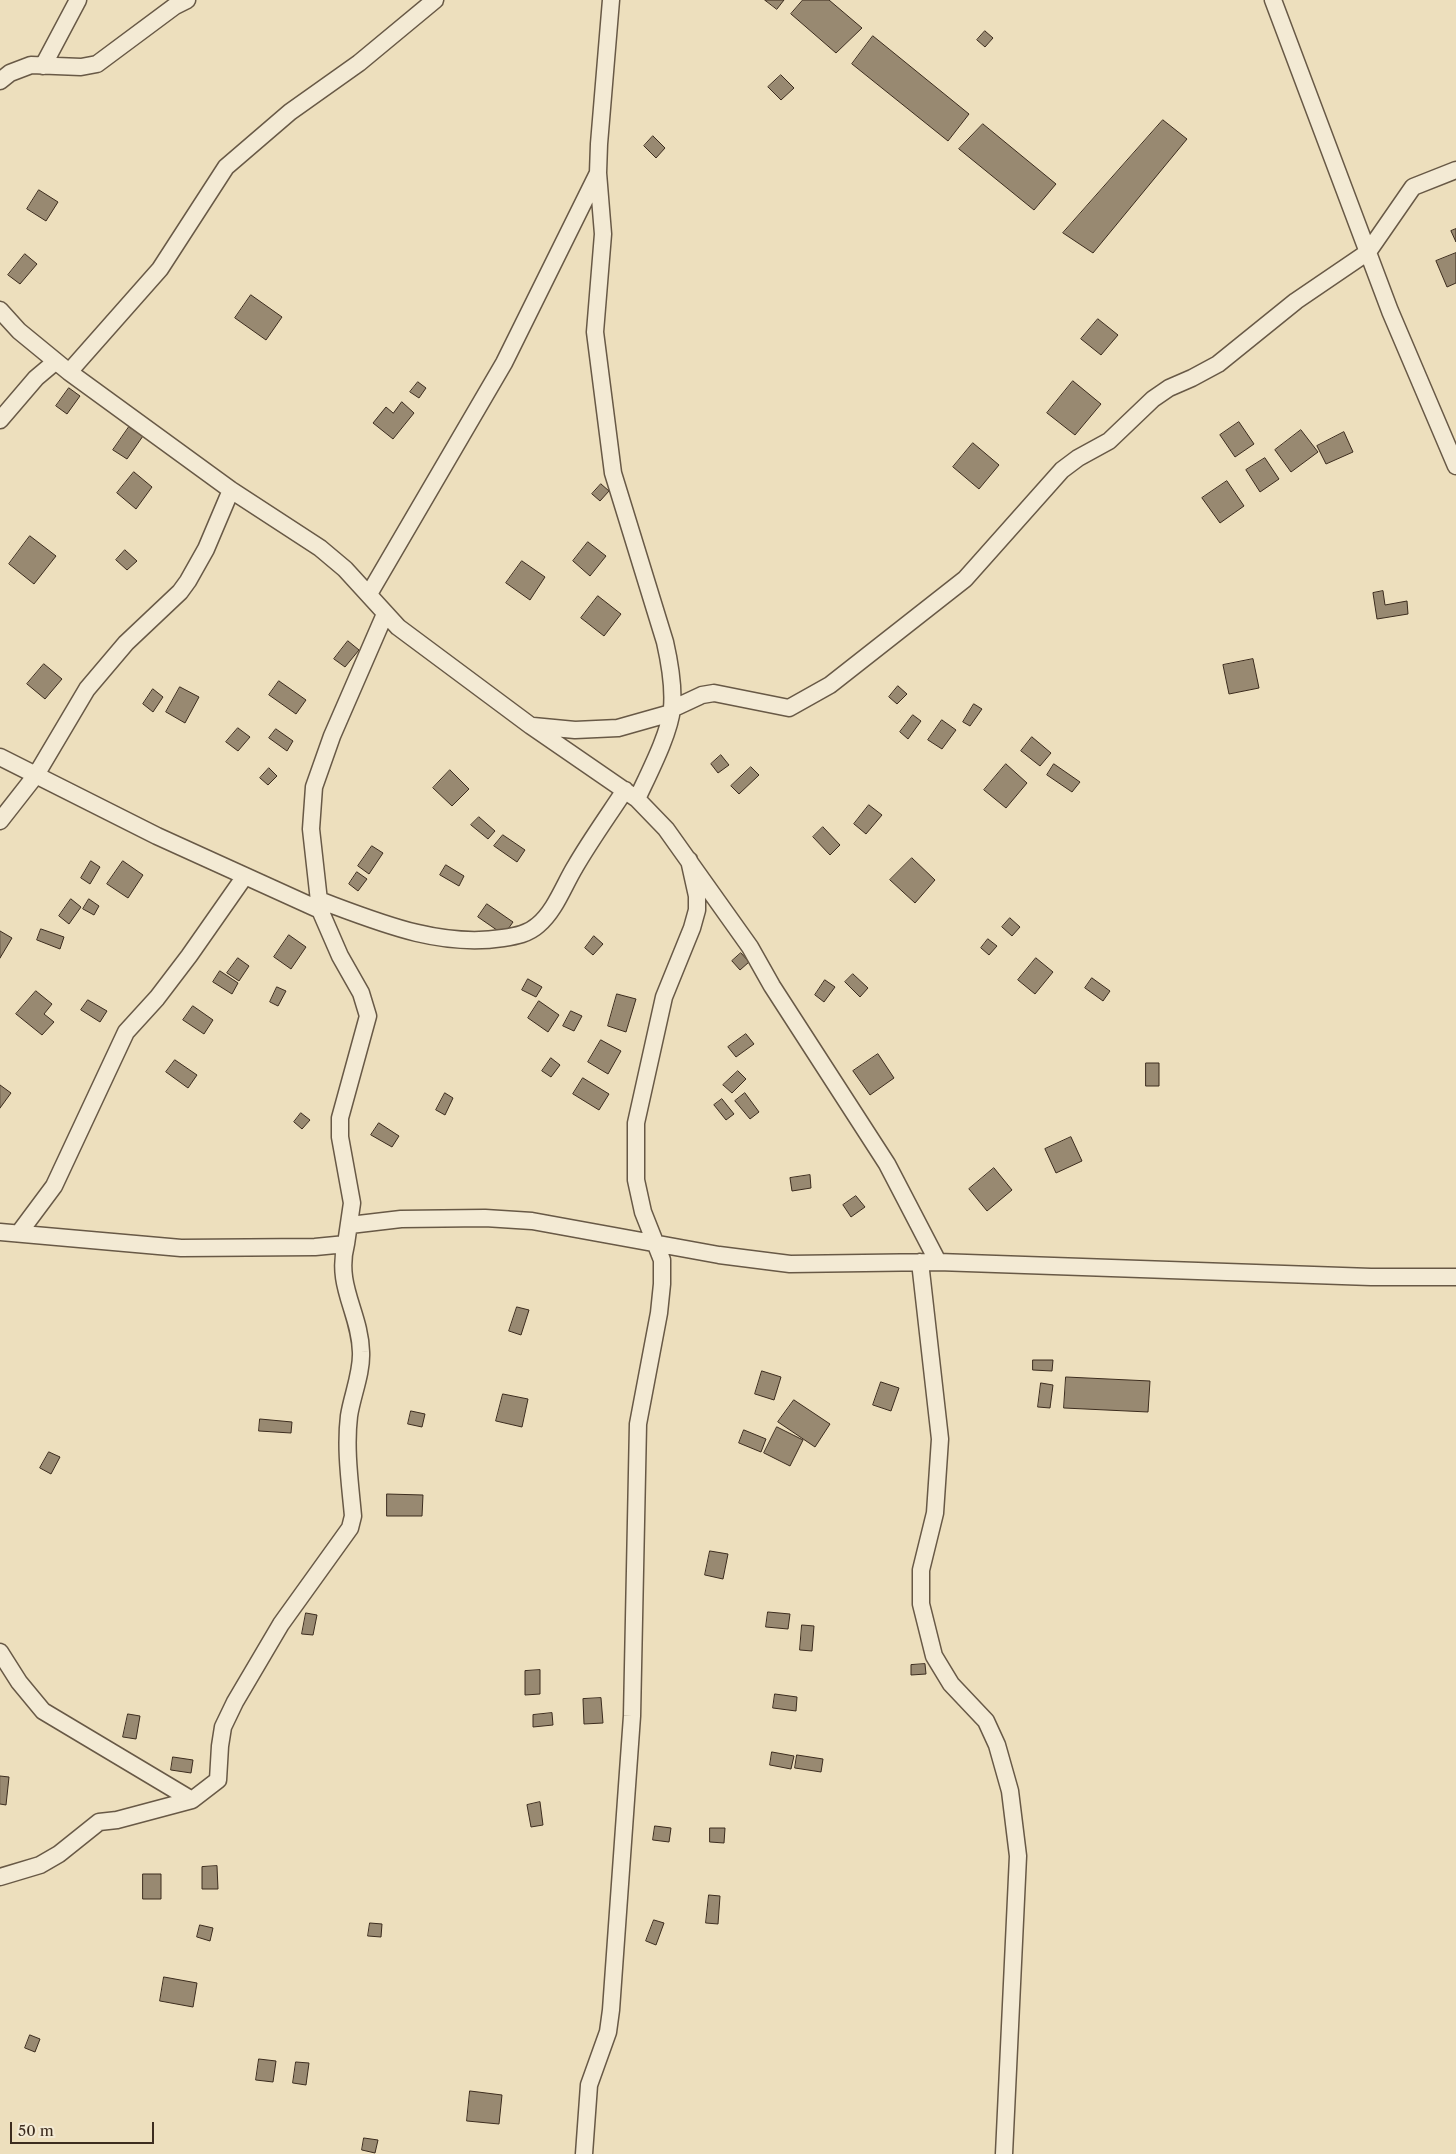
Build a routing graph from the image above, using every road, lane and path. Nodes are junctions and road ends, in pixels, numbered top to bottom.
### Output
1 (78, 0) edge
2 (187, 0) edge
3 (435, 0) edge
4 (611, 0) edge
5 (1273, 0) edge
6 (43, 66) junction
7 (0, 81) edge
8 (1456, 170) edge
9 (598, 173) junction
10 (1368, 252) junction
11 (0, 310) edge
12 (55, 362) junction
13 (68, 372) junction
14 (0, 420) edge
15 (1456, 466) edge
16 (232, 490) junction
17 (369, 594) junction
18 (384, 614) junction
19 (672, 711) junction
20 (531, 726) junction
21 (0, 757) edge
22 (36, 775) junction
23 (631, 795) junction
24 (0, 821) edge
25 (688, 860) junction
26 (245, 876) junction
27 (319, 905) junction
28 (350, 1225) junction
29 (0, 1232) edge
30 (19, 1233) junction
31 (346, 1244) junction
32 (657, 1244) junction
33 (920, 1262) junction
34 (938, 1262) junction
35 (1456, 1277) edge
36 (0, 1652) edge
37 (192, 1800) junction
38 (0, 1877) edge
39 (584, 2154) edge
40 (1004, 2154) edge

1 - 6 street
2 - 6 street
3 - 13 street
4 - 9 street
5 - 10 street
6 - 7 street
8 - 10 street
9 - 17 street
9 - 19 street
10 - 15 street
10 - 19 street
11 - 12 street
12 - 13 street
12 - 14 street
13 - 16 street
16 - 17 street
16 - 22 street
17 - 18 street
18 - 20 street
18 - 27 street
19 - 20 street
19 - 23 street
20 - 23 street
21 - 22 street
22 - 24 street
22 - 26 street
23 - 25 street
23 - 27 street
25 - 32 street
25 - 34 street
26 - 27 street
26 - 30 street
27 - 28 street
28 - 31 street
28 - 32 street
29 - 30 street
30 - 31 street
31 - 37 street
32 - 33 street
32 - 39 street
33 - 34 street
33 - 40 street
34 - 35 street
36 - 37 street
37 - 38 street

